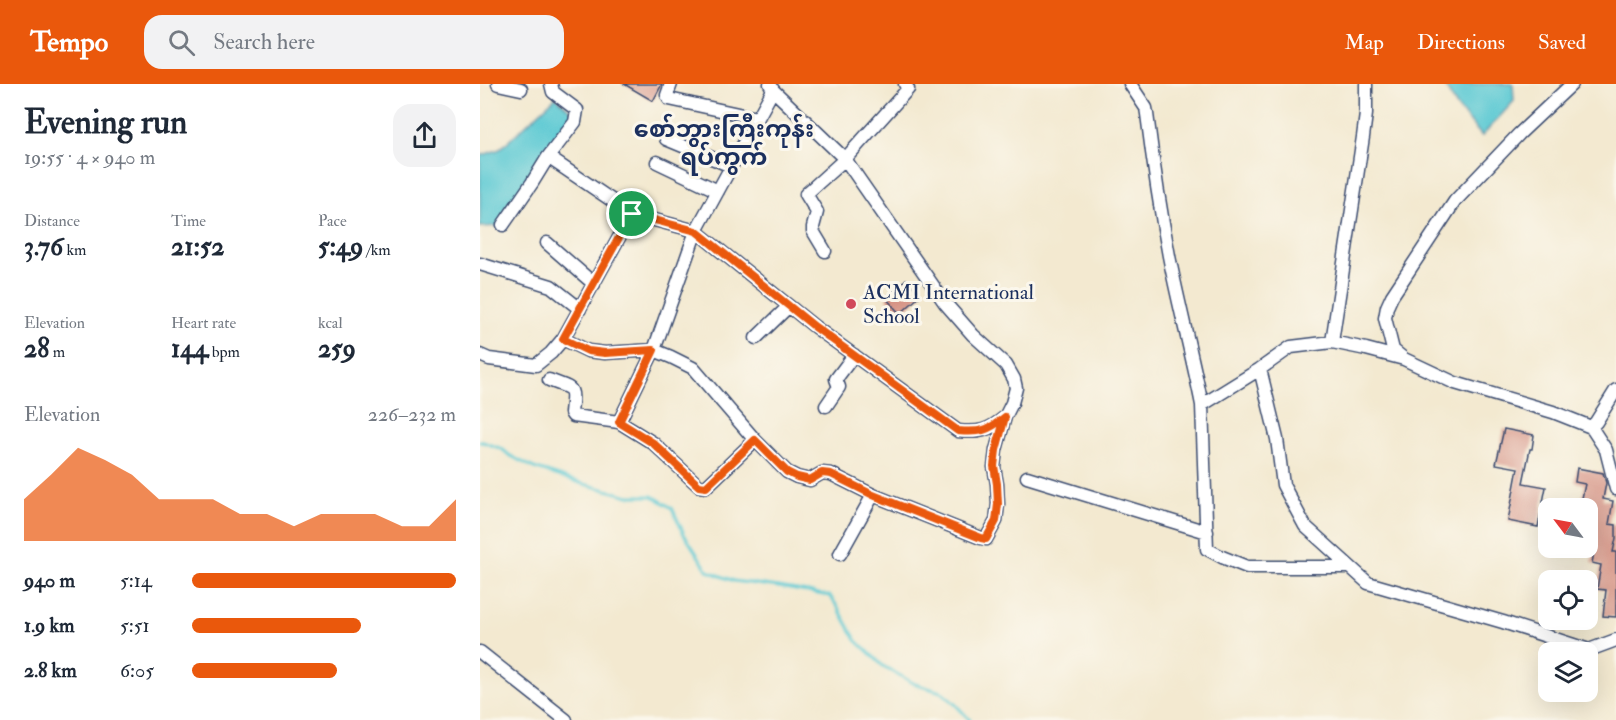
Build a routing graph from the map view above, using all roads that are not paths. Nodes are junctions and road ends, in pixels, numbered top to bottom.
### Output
1 (498, 84) edge
2 (551, 84) edge
3 (671, 84) edge
4 (905, 84) edge
5 (1130, 84) edge
6 (1366, 84) edge
7 (1572, 84) edge
8 (771, 87) edge
9 (521, 89) dead end
10 (757, 118) junction
11 (666, 139) dead end
12 (548, 157) junction
13 (845, 159) junction
14 (657, 162) dead end
15 (731, 166) junction
16 (718, 191) junction
17 (632, 214) junction
18 (503, 225) dead end
19 (696, 231) junction
20 (548, 243) dead end
21 (825, 251) dead end
22 (480, 264) edge
23 (594, 284) junction
24 (789, 306) junction
25 (580, 309) junction
26 (756, 338) dead end
27 (563, 339) junction
28 (1332, 342) junction
29 (654, 350) junction
30 (480, 355) edge
31 (854, 355) junction
32 (1404, 359) junction
33 (1260, 369) junction
34 (549, 380) dead end
35 (1616, 390) edge
36 (1202, 405) junction
37 (826, 406) dead end
38 (1005, 417) junction
39 (619, 422) junction
40 (1591, 427) junction
41 (755, 440) junction
42 (1027, 477) dead end
43 (1616, 489) edge
44 (873, 495) junction
45 (1207, 532) junction
46 (840, 554) dead end
47 (1350, 567) junction
48 (1616, 640) edge
49 (480, 652) edge
50 (567, 720) edge

1 - 9 street
2 - 12 street
3 - 10 street
4 - 13 street
5 - 36 street
6 - 28 street
7 - 32 street
8 - 10 street
8 - 13 street
10 - 15 street
11 - 15 street
12 - 17 street
12 - 18 street
13 - 21 street
13 - 38 street
14 - 16 street
15 - 16 street
16 - 19 street
17 - 19 street
17 - 23 street
19 - 24 street
19 - 29 street
20 - 23 street
22 - 25 street
23 - 25 street
24 - 26 street
24 - 31 street
25 - 27 street
27 - 29 street
27 - 30 street
28 - 32 street
28 - 33 street
29 - 39 street
29 - 41 street
31 - 37 street
31 - 38 street
32 - 40 street
33 - 36 street
33 - 47 street
34 - 39 street
35 - 40 street
36 - 45 street
38 - 44 street
39 - 41 street
40 - 43 street
41 - 44 street
42 - 45 street
44 - 46 street
45 - 47 street
47 - 48 street
49 - 50 street

